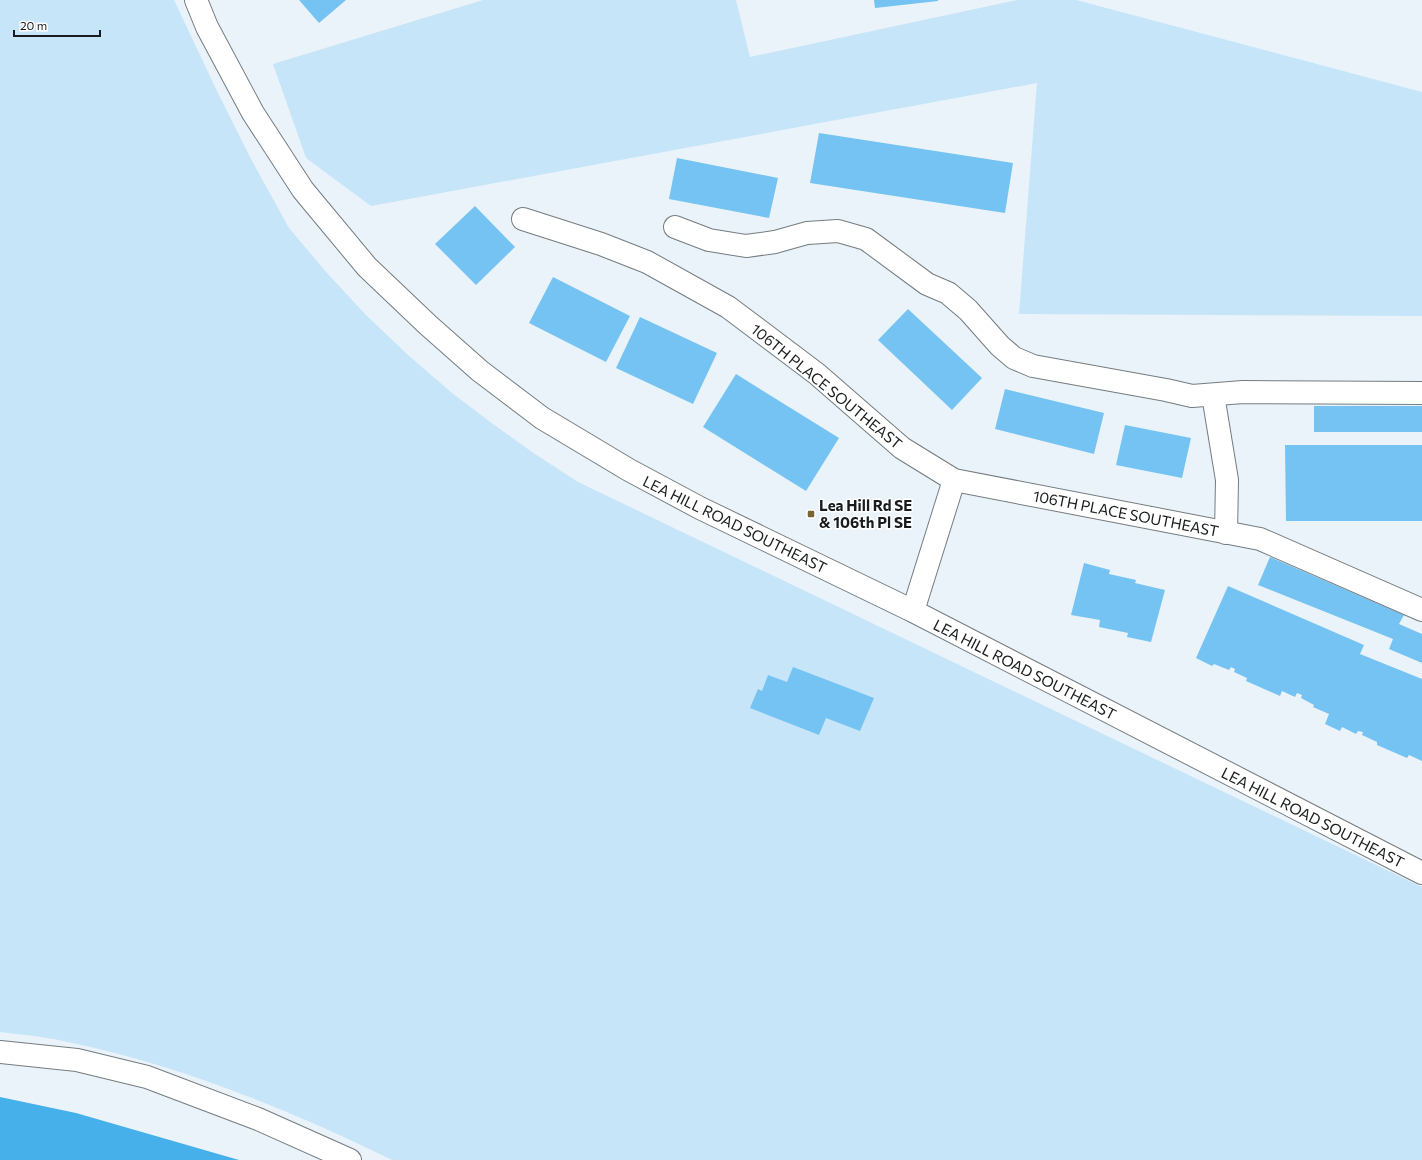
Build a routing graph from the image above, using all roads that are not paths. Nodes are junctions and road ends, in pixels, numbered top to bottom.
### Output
1 (196, 0) edge
2 (523, 219) dead end
3 (675, 227) dead end
4 (1422, 393) edge
5 (1213, 395) junction
6 (954, 480) junction
7 (1226, 533) junction
8 (1422, 610) edge
9 (913, 611) junction
10 (1422, 873) edge
11 (0, 1052) edge
12 (350, 1160) edge

1 - 9 street, LEA HILL ROAD SOUTHEAST
2 - 6 street, 106TH PLACE SOUTHEAST
3 - 5 street
4 - 5 street
5 - 7 street, 106TH PLACE SOUTHEAST
6 - 7 street, 106TH PLACE SOUTHEAST
6 - 9 street
7 - 8 street, 106TH PLACE SOUTHEAST
9 - 10 street, LEA HILL ROAD SOUTHEAST
11 - 12 street

